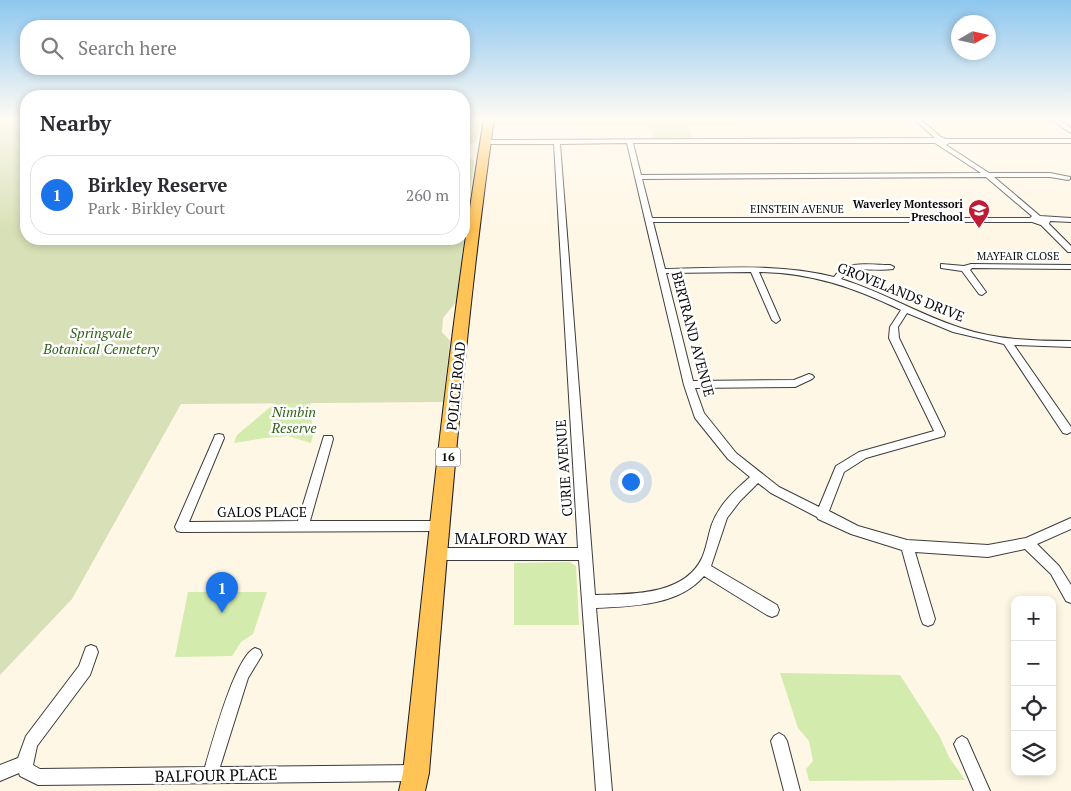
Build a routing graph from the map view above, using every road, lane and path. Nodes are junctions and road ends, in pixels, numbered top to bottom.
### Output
1 (483, 156) edge
2 (559, 156) edge
3 (633, 156) edge
4 (961, 156) edge
5 (989, 176) junction
6 (638, 177) junction
7 (1068, 178) dead end
8 (1036, 219) junction
9 (649, 220) junction
10 (1071, 220) edge
11 (1045, 222) junction
12 (1071, 250) edge
13 (944, 266) dead end
14 (890, 267) dead end
15 (1071, 267) edge
16 (964, 269) junction
17 (754, 270) junction
18 (661, 272) junction
19 (836, 280) junction
20 (983, 292) dead end
21 (906, 309) junction
22 (776, 320) dead end
23 (1008, 343) junction
24 (1071, 344) edge
25 (809, 377) dead end
26 (690, 385) junction
27 (1067, 430) dead end
28 (219, 438) dead end
29 (328, 439) dead end
30 (757, 477) junction
31 (822, 514) junction
32 (1071, 523) edge
33 (303, 526) junction
34 (440, 526) junction
35 (1027, 543) junction
36 (907, 546) junction
37 (437, 554) junction
38 (584, 554) junction
39 (703, 568) junction
40 (1071, 597) edge
41 (589, 602) junction
42 (772, 610) dead end
43 (928, 619) dead end
44 (91, 652) dead end
45 (255, 655) dead end
46 (779, 741) dead end
47 (962, 744) dead end
48 (24, 763) junction
49 (0, 773) edge
50 (210, 775) junction
51 (415, 785) edge
52 (604, 791) edge
53 (792, 791) edge
54 (982, 791) edge

1 - 34 main road, POLICE ROAD / 16
2 - 38 street, CURIE AVENUE
3 - 6 street, BERTRAND AVENUE
4 - 5 street
5 - 6 street
5 - 7 street
5 - 8 street
6 - 9 street, BERTRAND AVENUE
8 - 9 street, EINSTEIN AVENUE
8 - 11 street
9 - 18 street, BERTRAND AVENUE
10 - 11 street
11 - 12 street
13 - 16 street, MAYFAIR CLOSE
14 - 19 street
15 - 16 street, MAYFAIR CLOSE
16 - 20 street, MAYFAIR CLOSE
17 - 18 street, GROVELANDS DRIVE
17 - 19 street, GROVELANDS DRIVE
17 - 22 street
18 - 26 street, BERTRAND AVENUE
19 - 21 street, GROVELANDS DRIVE
21 - 23 street, GROVELANDS DRIVE
21 - 31 street
23 - 24 street, GROVELANDS DRIVE
23 - 27 street
25 - 26 street
26 - 30 street, BERTRAND AVENUE
28 - 33 street, GALOS PLACE
29 - 33 street
30 - 31 street, BERTRAND AVENUE
30 - 39 street
31 - 36 street, BERTRAND AVENUE
32 - 35 street, BERTRAND AVENUE
33 - 34 street, GALOS PLACE
34 - 37 main road, POLICE ROAD / 16
35 - 36 street, BERTRAND AVENUE
35 - 40 street
36 - 43 street
37 - 38 street, MALFORD WAY
37 - 51 main road, POLICE ROAD / 16
38 - 41 street, CURIE AVENUE
39 - 41 street
39 - 42 street
41 - 52 street, CURIE AVENUE
44 - 48 street
45 - 50 street
46 - 53 street
47 - 54 street
48 - 49 street
48 - 50 street, BALFOUR PLACE
50 - 51 street, BALFOUR PLACE

